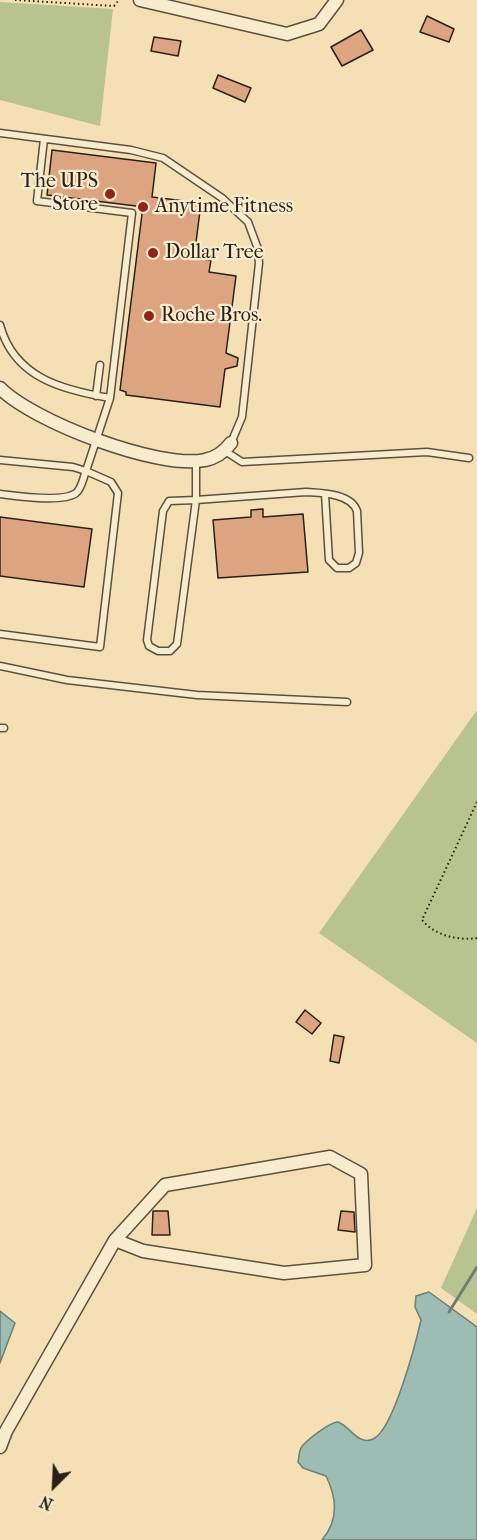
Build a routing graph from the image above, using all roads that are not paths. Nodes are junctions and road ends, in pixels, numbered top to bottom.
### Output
1 (140, 0) edge
2 (337, 0) edge
3 (0, 133) edge
4 (44, 139) junction
5 (0, 326) edge
6 (100, 365) dead end
7 (0, 388) edge
8 (96, 396) junction
9 (110, 398) junction
10 (98, 438) junction
11 (228, 447) junction
12 (469, 458) dead end
13 (0, 460) edge
14 (196, 462) junction
15 (86, 471) junction
16 (0, 494) edge
17 (325, 494) junction
18 (196, 500) junction
19 (0, 634) edge
20 (0, 666) edge
21 (347, 702) dead end
22 (115, 1240) junction
23 (0, 1447) edge

1 - 2 street
3 - 4 lane
4 - 9 lane
4 - 11 lane
5 - 8 lane
6 - 8 lane
7 - 10 street
8 - 9 lane
9 - 10 lane
10 - 14 street
10 - 15 lane
11 - 12 lane
11 - 14 street
13 - 15 lane
14 - 18 lane
15 - 16 lane
15 - 19 lane
17 - 17 lane
17 - 18 lane
18 - 18 lane
20 - 21 lane
22 - 22 street
22 - 23 street

